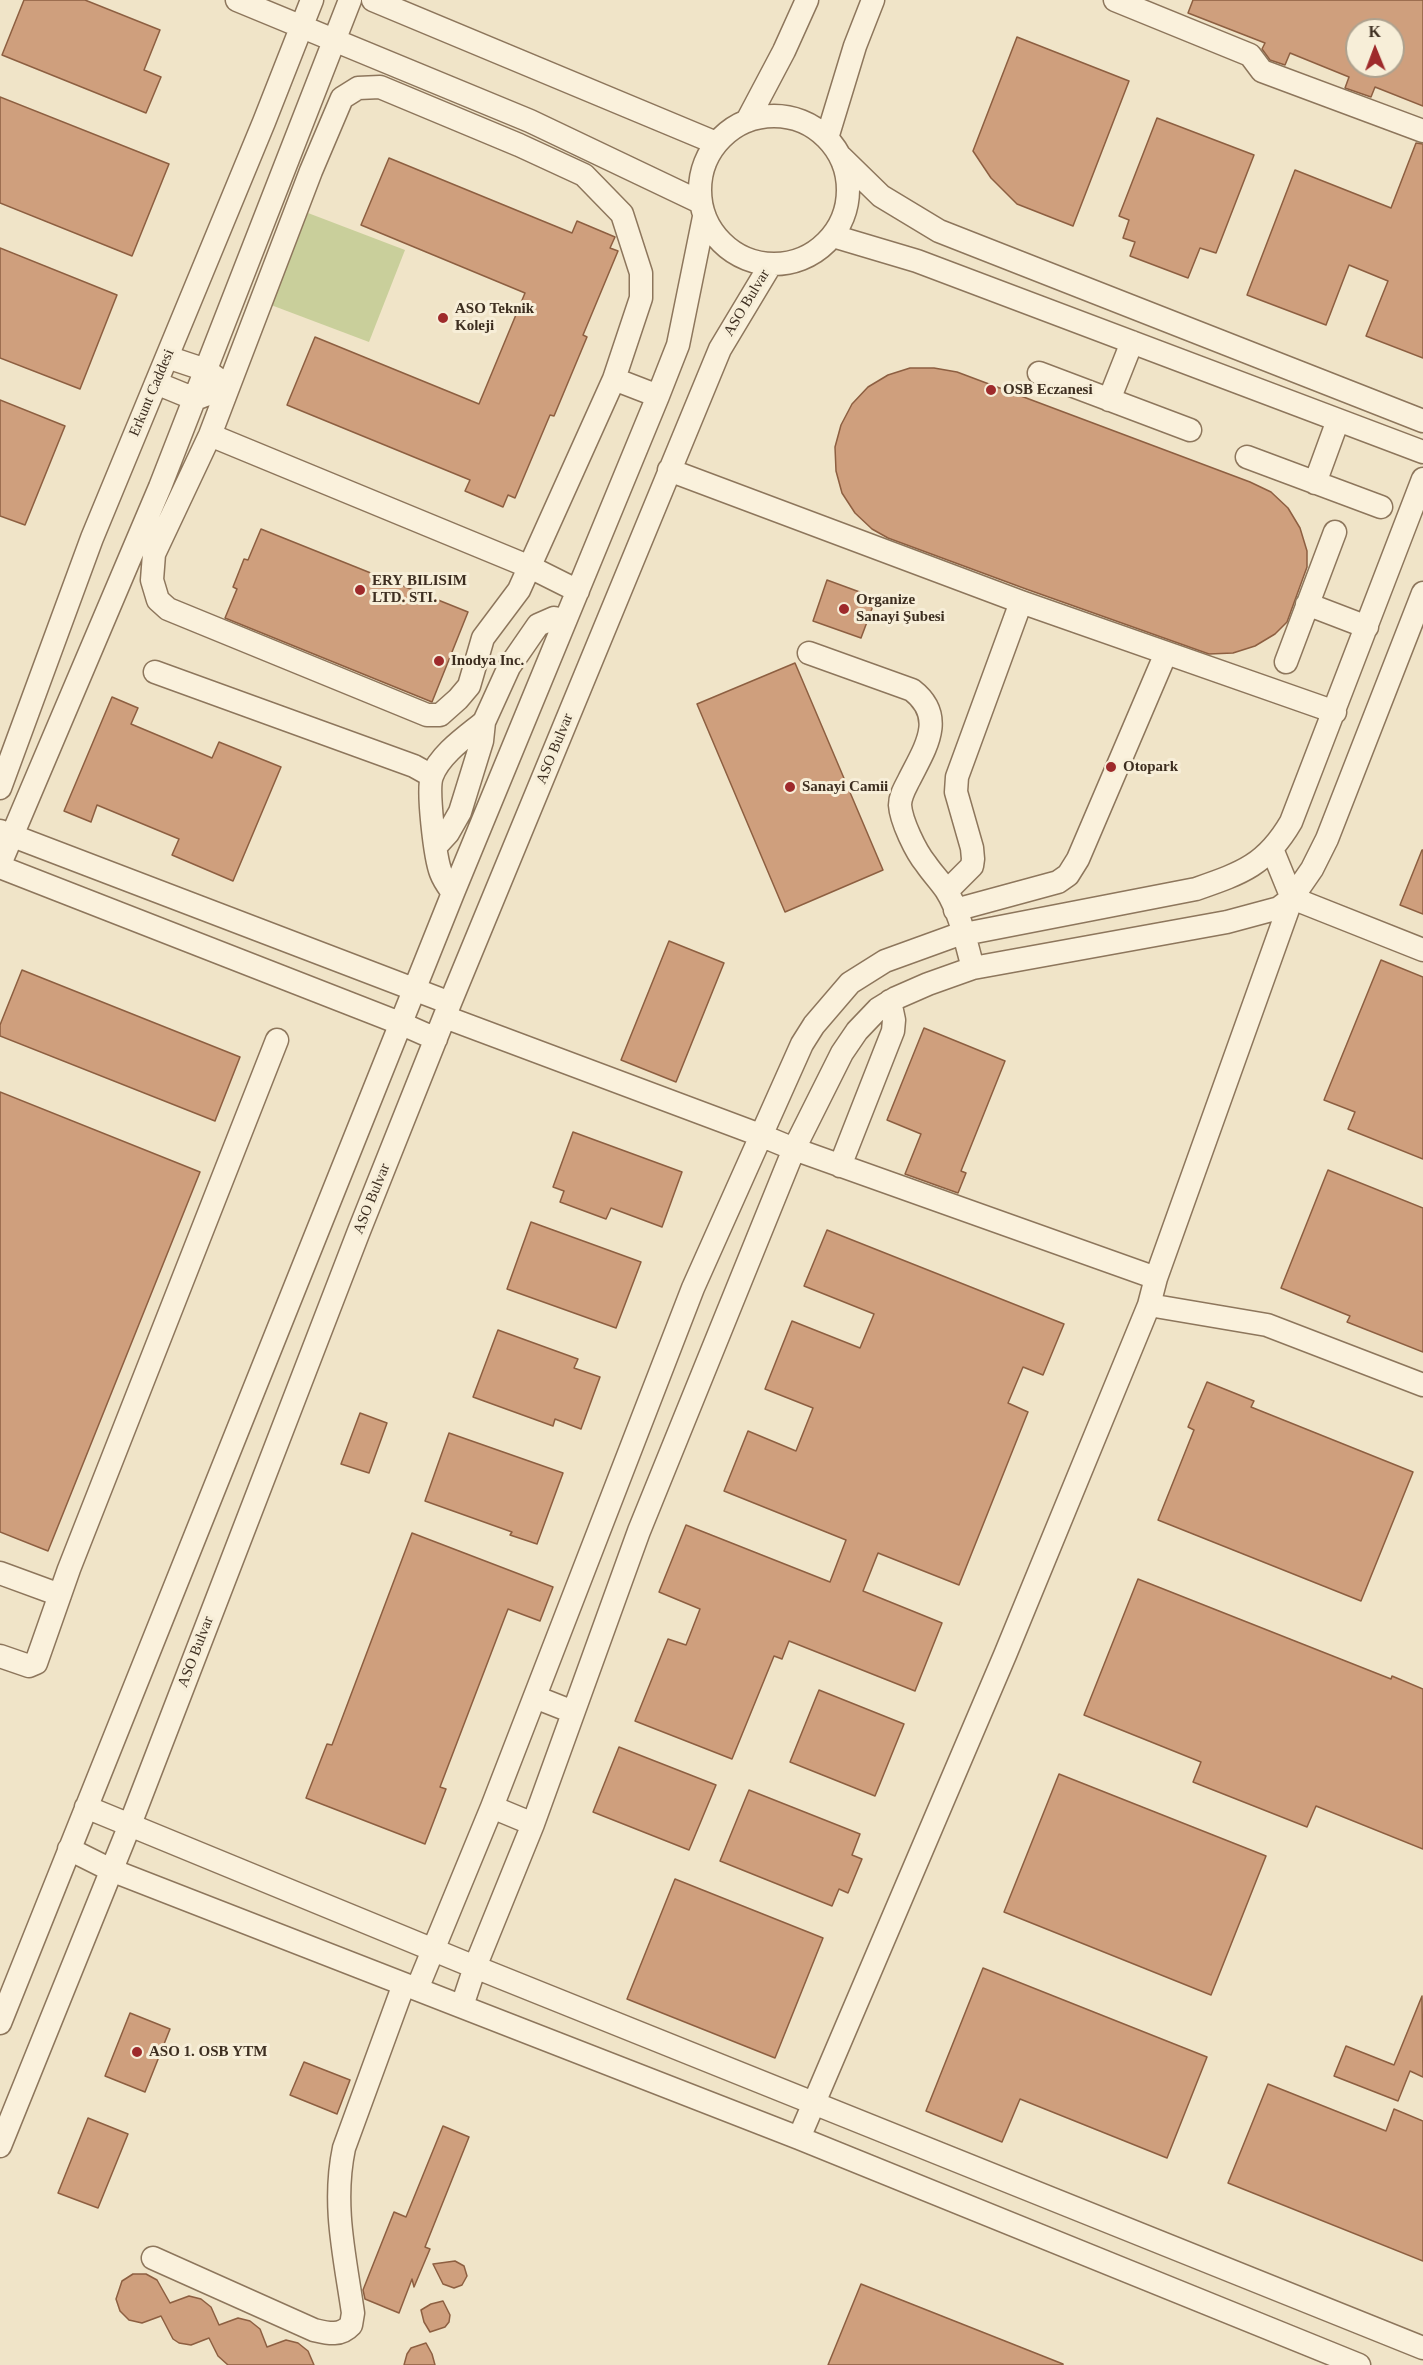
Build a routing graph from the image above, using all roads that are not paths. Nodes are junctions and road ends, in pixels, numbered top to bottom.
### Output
1 (237, 0) edge
2 (312, 0) edge
3 (350, 0) edge
4 (373, 0) edge
5 (807, 0) edge
6 (873, 0) edge
7 (1115, 0) edge
8 (1164, 9) edge
9 (302, 26) junction
10 (334, 40) junction
11 (530, 121) junction
12 (747, 121) junction
13 (1423, 131) edge
14 (827, 138) junction
15 (716, 143) junction
16 (519, 145) junction
17 (841, 158) junction
18 (702, 209) junction
19 (833, 236) junction
20 (771, 264) junction
21 (1132, 342) junction
22 (167, 357) junction
23 (206, 370) junction
24 (1039, 373) dead end
25 (614, 379) junction
26 (156, 383) junction
27 (229, 386) junction
28 (658, 396) junction
29 (195, 399) junction
30 (1110, 400) junction
31 (1338, 420) junction
32 (1423, 422) edge
33 (1190, 430) dead end
34 (210, 435) junction
35 (1423, 452) edge
36 (1247, 458) dead end
37 (669, 470) junction
38 (1423, 479) edge
39 (1315, 483) junction
40 (1381, 507) dead end
41 (1335, 532) dead end
42 (530, 567) junction
43 (578, 591) junction
44 (1423, 593) edge
45 (1021, 603) junction
46 (1307, 604) junction
47 (565, 620) junction
48 (1367, 627) junction
49 (809, 653) dead end
50 (1166, 653) junction
51 (1286, 662) dead end
52 (155, 672) dead end
53 (1335, 712) junction
54 (483, 722) junction
55 (432, 776) junction
56 (0, 788) edge
57 (5, 834) edge
58 (436, 845) junction
59 (1272, 849) junction
60 (0, 865) edge
61 (453, 893) junction
62 (1292, 898) junction
63 (951, 900) junction
64 (963, 934) junction
65 (1423, 950) edge
66 (973, 968) junction
67 (416, 989) junction
68 (890, 1001) junction
69 (448, 1010) junction
70 (402, 1024) junction
71 (436, 1039) junction
72 (277, 1040) dead end
73 (760, 1135) junction
74 (794, 1149) junction
75 (840, 1166) junction
76 (1156, 1278) junction
77 (1149, 1305) junction
78 (1423, 1385) edge
79 (584, 1569) junction
80 (0, 1573) edge
81 (621, 1581) junction
82 (60, 1595) junction
83 (0, 1656) edge
84 (535, 1697) junction
85 (573, 1712) junction
86 (86, 1807) junction
87 (492, 1808) junction
88 (533, 1824) junction
89 (129, 1827) junction
90 (69, 1849) junction
91 (111, 1870) junction
92 (434, 1950) junction
93 (475, 1967) junction
94 (410, 1986) junction
95 (462, 2006) junction
96 (0, 2023) edge
97 (814, 2104) junction
98 (799, 2138) junction
99 (0, 2146) edge
100 (153, 2258) dead end
101 (1423, 2348) edge
102 (1359, 2365) edge

1 - 9 street
2 - 9 street, Erkunt Caddesi
3 - 10 street
4 - 15 street
5 - 12 street
6 - 14 street
7 - 8 street
8 - 13 street
9 - 10 street
9 - 22 street, Erkunt Caddesi
10 - 11 street
10 - 23 street
11 - 16 street
11 - 18 street
12 - 14 street
12 - 15 street
14 - 17 street
15 - 18 street
16 - 25 street
16 - 27 street
17 - 19 street
17 - 32 street
18 - 20 street
18 - 28 street
19 - 20 street
19 - 21 street
20 - 37 street, ASO Bulvar
21 - 30 street
21 - 31 street
22 - 23 street
22 - 26 street, Erkunt Caddesi
23 - 27 street
23 - 29 street
24 - 30 street
25 - 28 street
25 - 42 street
26 - 29 street
26 - 56 street, Erkunt Caddesi
27 - 29 street
27 - 34 street
28 - 43 street
29 - 57 street
30 - 33 street
31 - 35 street
31 - 39 street
34 - 42 street
34 - 42 street
36 - 39 street
37 - 45 street
37 - 69 street, ASO Bulvar
38 - 48 street
39 - 40 street
41 - 46 street
42 - 43 street
43 - 47 street
44 - 62 street
45 - 50 street
45 - 63 street
46 - 48 street
46 - 51 street
47 - 54 street
47 - 61 street
48 - 53 street
49 - 63 street
50 - 53 street
50 - 63 street
52 - 55 street
53 - 59 street
54 - 55 street
54 - 58 street
55 - 58 street
57 - 60 street
57 - 67 street
58 - 61 street
59 - 62 street
59 - 64 street
60 - 70 street
61 - 67 street
62 - 65 street
62 - 66 street
62 - 76 street
63 - 64 street
64 - 66 street
64 - 73 street
66 - 68 street
67 - 69 street
67 - 70 street
68 - 74 street
68 - 75 street
69 - 71 street, ASO Bulvar
69 - 73 street
70 - 71 street
70 - 86 street
71 - 89 street, ASO Bulvar
72 - 82 street
73 - 74 street
73 - 79 street
74 - 75 street
74 - 81 street
75 - 76 street
76 - 77 street
77 - 78 street
77 - 97 street
79 - 81 street
79 - 84 street
80 - 82 street
81 - 85 street
82 - 83 street
84 - 85 street
84 - 87 street
85 - 88 street
86 - 89 street
86 - 90 street
87 - 88 street
87 - 92 street
88 - 93 street
89 - 91 street, ASO Bulvar
89 - 92 street
90 - 91 street
90 - 96 street
91 - 94 street
91 - 99 street, ASO Bulvar
92 - 93 street
92 - 94 street
93 - 95 street
93 - 97 street
94 - 95 street
94 - 100 street
95 - 98 street
97 - 98 street
97 - 101 street
98 - 102 street

